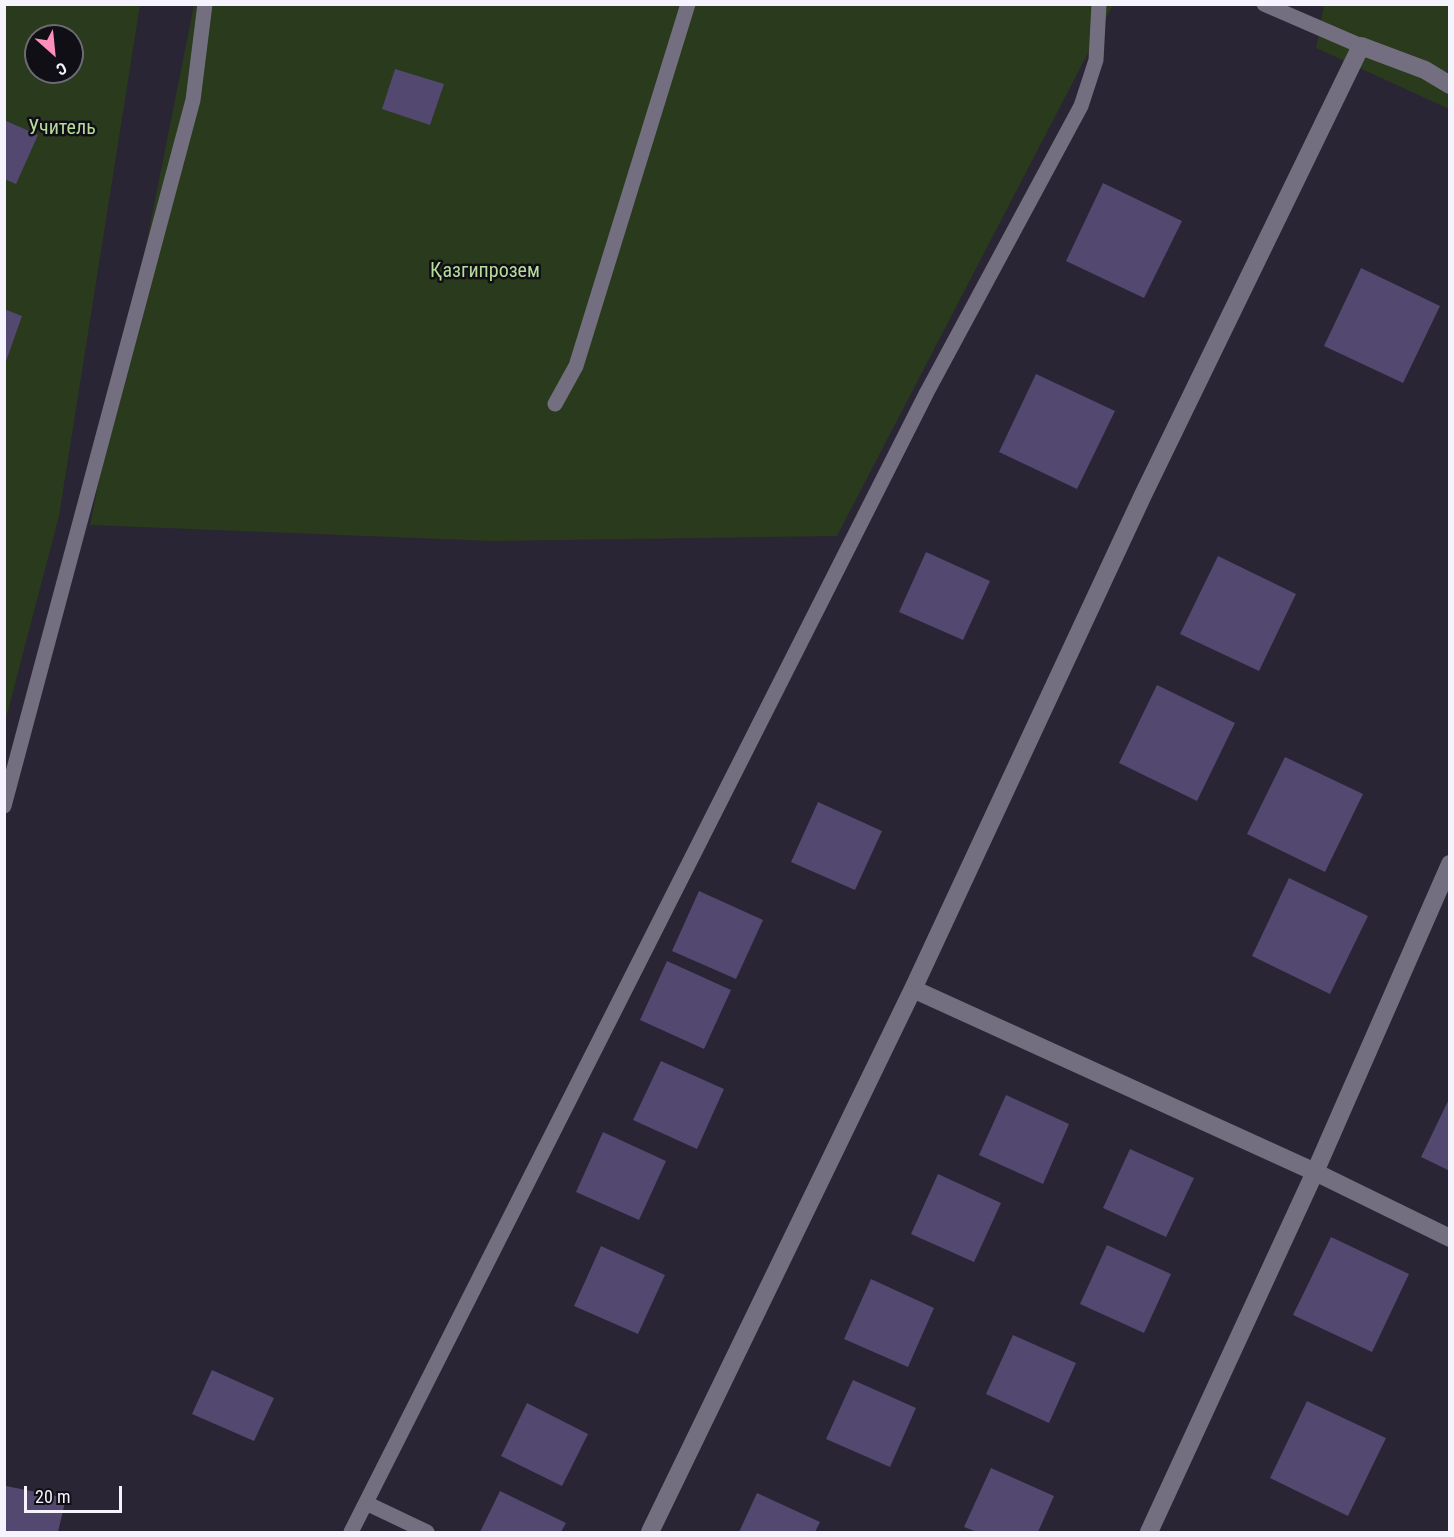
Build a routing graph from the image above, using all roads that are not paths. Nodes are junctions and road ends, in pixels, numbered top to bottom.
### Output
1 (205, 4) edge
2 (688, 4) edge
3 (1099, 4) edge
4 (1264, 4) edge
5 (1361, 46) junction
6 (1449, 85) edge
7 (555, 405) dead end
8 (4, 806) edge
9 (1449, 864) edge
10 (913, 989) junction
11 (1316, 1173) junction
12 (1449, 1238) edge
13 (366, 1503) junction
14 (351, 1533) edge
15 (427, 1533) edge
16 (650, 1533) edge
17 (1149, 1533) edge

1 - 8 lane
2 - 7 lane
3 - 13 lane
4 - 5 lane
5 - 6 street
5 - 10 street
9 - 11 street
10 - 11 street
10 - 16 street
11 - 12 street
11 - 17 street
13 - 14 lane
13 - 15 lane

